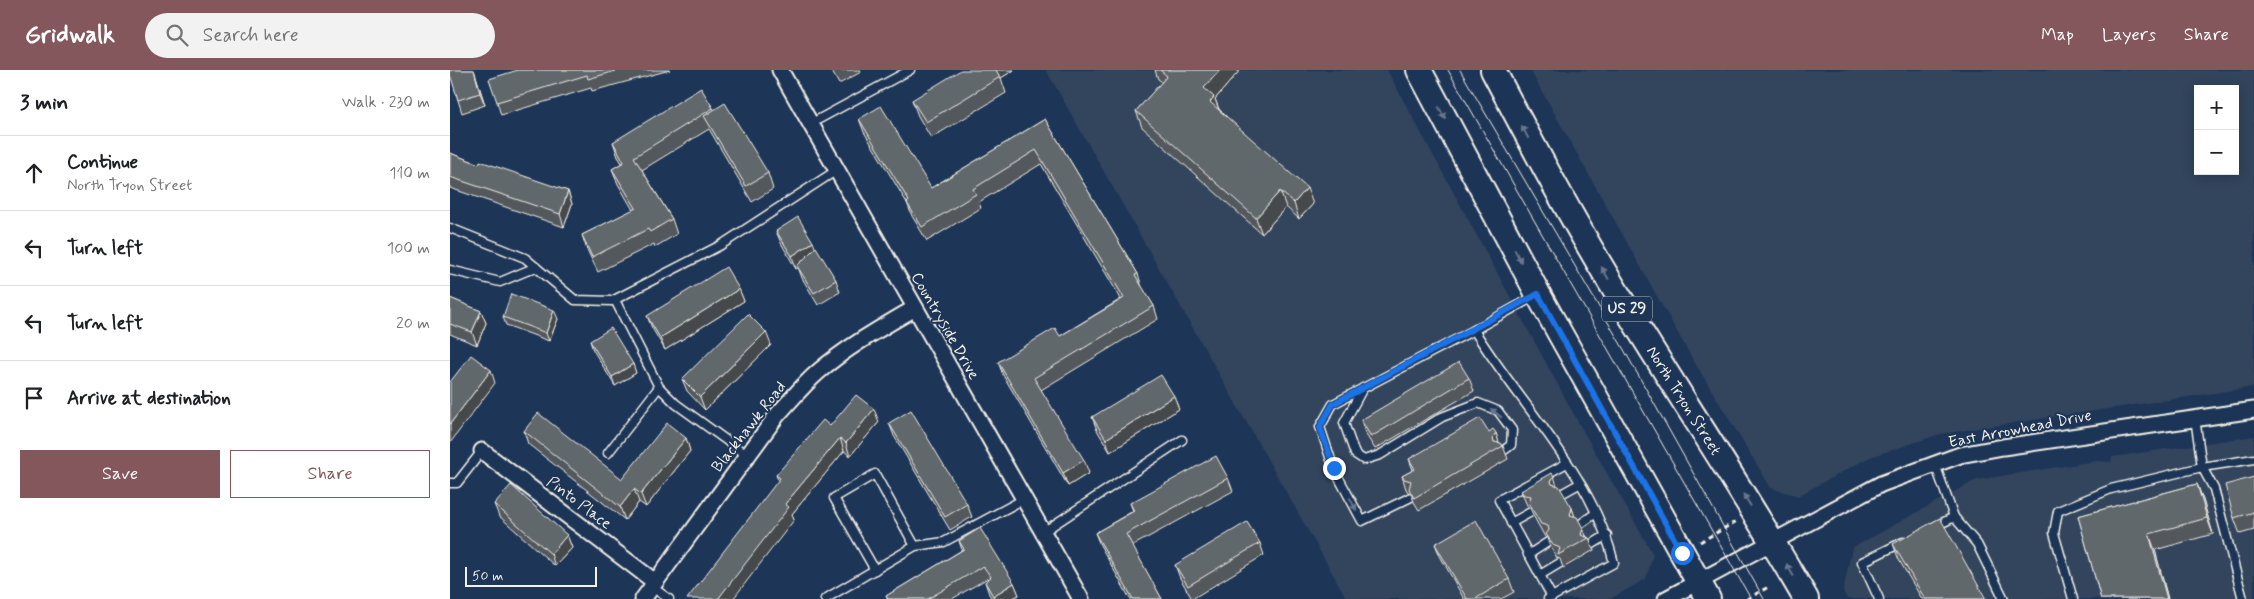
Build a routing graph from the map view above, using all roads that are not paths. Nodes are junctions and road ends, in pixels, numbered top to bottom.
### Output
1 (780, 70) edge
2 (910, 70) edge
3 (1419, 70) edge
4 (1493, 70) edge
5 (810, 124) junction
6 (837, 170) junction
7 (450, 228) edge
8 (536, 267) junction
9 (450, 270) edge
10 (1538, 294) junction
11 (615, 300) junction
12 (915, 308) junction
13 (1474, 330) junction
14 (659, 387) junction
15 (1363, 388) junction
16 (2254, 410) edge
17 (2195, 418) junction
18 (1182, 440) dead end
19 (482, 451) joint
20 (1503, 451) edge
21 (608, 452) dead end
22 (748, 456) junction
23 (2254, 459) edge
24 (1567, 463) junction
25 (1935, 464) junction
26 (2202, 467) junction
27 (450, 483) edge
28 (1579, 484) junction
29 (1561, 494) edge
30 (1412, 497) edge
31 (1024, 499) junction
32 (1531, 512) edge
33 (1596, 514) junction
34 (1954, 517) junction
35 (1511, 523) junction
36 (1579, 524) edge
37 (1929, 529) edge
38 (1043, 532) junction
39 (1607, 535) junction
40 (1912, 537) edge
41 (1773, 541) junction
42 (1548, 542) edge
43 (1591, 545) edge
44 (915, 546) junction
45 (1528, 555) junction
46 (1560, 563) edge
47 (874, 570) junction
48 (1540, 575) junction
49 (650, 589) edge
50 (1703, 590) edge
51 (1550, 598) edge
52 (669, 599) edge
53 (825, 599) edge
54 (1081, 599) edge
55 (1666, 599) edge
56 (1806, 599) edge
57 (1879, 599) edge
58 (2004, 599) edge
59 (2073, 599) edge
60 (2243, 599) edge

1 - 5 street, Countryside Drive
2 - 5 lane
3 -> 10 main road
41 -> 4 main road, North Tryon Street / US 29
5 - 6 street, Countryside Drive
6 - 11 lane
6 - 12 street, Countryside Drive
7 - 8 lane
8 - 9 lane
8 - 11 lane
10 - 13 lane
10 - 50 main road
11 - 14 lane
12 - 22 street, Blackhawk Road
12 - 31 street, Countryside Drive
13 - 15 lane
13 - 24 lane
14 - 21 lane
14 - 22 lane
20 -> 15 lane
15 -> 30 lane
16 - 17 street, East Arrowhead Drive
17 - 25 street, East Arrowhead Drive
17 - 26 lane
18 - 38 lane
19 - 27 lane
19 - 49 street, Pinto Place
22 - 49 street, Blackhawk Road
23 - 26 lane
24 - 28 lane
24 - 35 lane
25 - 34 lane
25 - 41 street, East Arrowhead Drive
26 - 59 lane
26 - 60 lane
28 - 29 lane
28 - 33 lane
31 - 38 street, Countryside Drive
31 - 44 lane
32 - 35 lane
33 - 36 lane
33 - 39 lane
34 - 37 lane
34 - 58 lane
35 - 45 lane
38 - 54 street, Countryside Drive
39 - 43 lane
39 - 51 lane
40 - 57 lane
41 - 50 street, East Arrowhead Drive
56 -> 41 main road, North Tryon Street / US 29
42 - 45 lane
44 - 47 lane
44 - 47 lane
45 - 48 lane
46 - 48 lane
47 - 53 lane
48 - 51 lane
49 - 52 lane
50 - 55 street, East Arrowhead Drive

